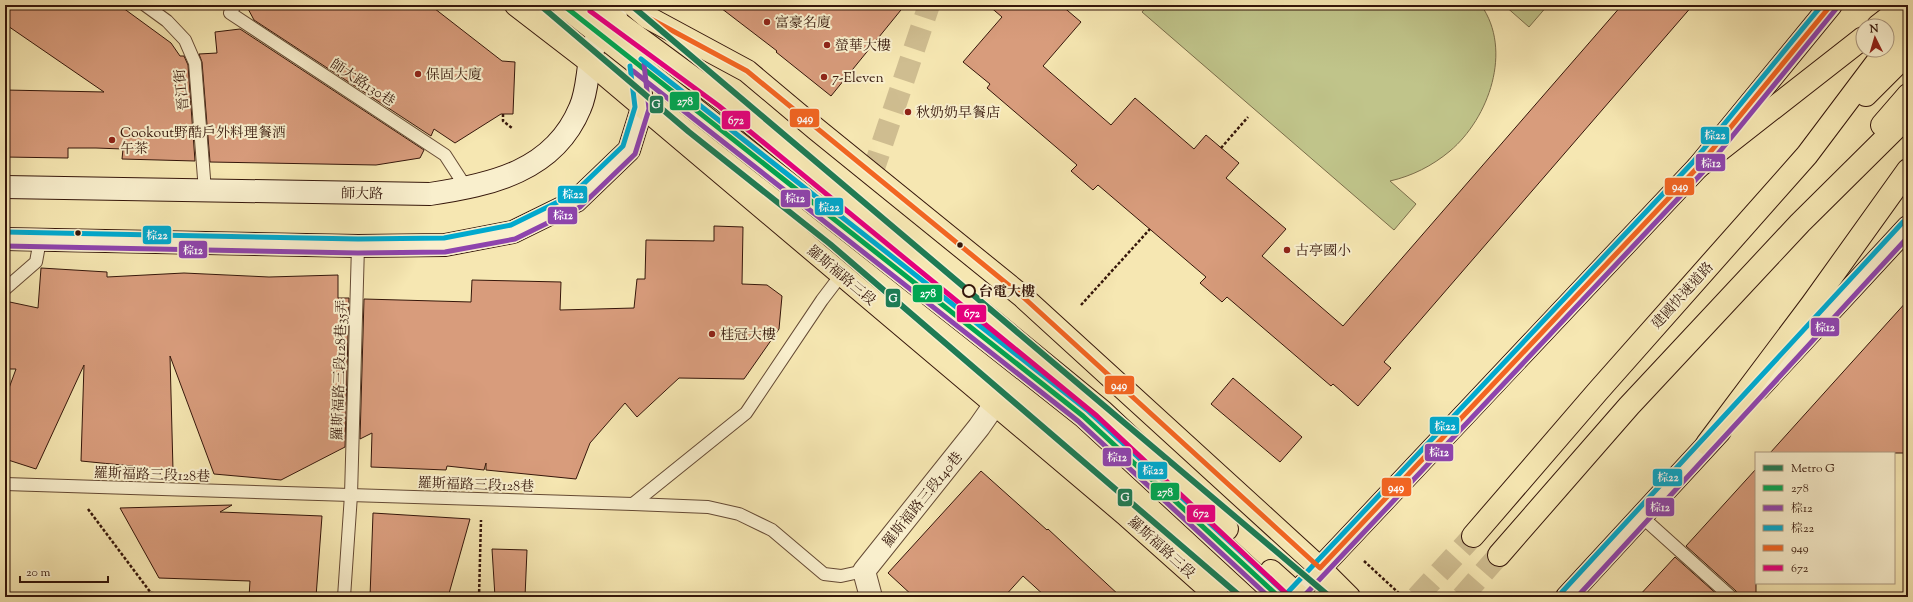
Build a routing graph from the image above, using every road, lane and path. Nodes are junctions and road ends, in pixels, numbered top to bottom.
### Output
1 (145, 5) edge
2 (516, 5) edge
3 (563, 5) edge
4 (633, 5) edge
5 (1831, 5) edge
6 (1905, 5) edge
7 (233, 9) edge
8 (607, 10) edge
9 (1888, 18) edge
10 (1908, 20) edge
11 (598, 34) junction
12 (1895, 37) edge
13 (1855, 44) edge
14 (1908, 53) edge
15 (1879, 58) edge
16 (590, 62) junction
17 (637, 65) junction
18 (1908, 95) edge
19 (642, 108) junction
20 (503, 114) dead end
21 (1908, 116) edge
22 (1248, 117) dead end
23 (512, 128) dead end
24 (1221, 148) dead end
25 (1807, 155) junction
26 (1698, 167) junction
27 (1908, 170) edge
28 (5, 187) edge
29 (467, 189) junction
30 (205, 191) junction
31 (1800, 222) junction
32 (1908, 227) edge
33 (1150, 229) dead end
34 (5, 239) edge
35 (40, 240) junction
36 (358, 246) junction
37 (841, 275) junction
38 (5, 289) edge
39 (1081, 305) dead end
40 (995, 404) junction
41 (1707, 444) junction
42 (5, 484) edge
43 (71, 486) junction
44 (350, 495) junction
45 (482, 500) junction
46 (633, 504) junction
47 (1641, 516) junction
48 (1473, 536) tunnel mouth
49 (1499, 555) tunnel mouth
50 (1320, 568) junction
51 (864, 572) junction
52 (178, 595) dead end
53 (1292, 596) edge
54 (344, 597) edge
55 (479, 597) edge
56 (871, 597) edge
57 (1218, 597) edge
58 (1349, 597) edge
59 (1567, 597) edge
60 (1731, 597) edge

1 - 30 lane, 晉江街
2 - 16 main road, 羅斯福路三段
3 - 11 main road
4 - 50 main road
5 - 26 street
6 - 9 main road
7 - 29 lane, 師大路130巷
8 - 11 street, 師大路
8 - 17 street
8 - 53 main road
10 - 12 main road, 建國快速道路
11 - 16 street, 師大路
11 - 17 main road
13 - 26 main road
14 - 25 main road
15 - 25 main road, 建國快速道路
16 - 19 main road, 羅斯福路三段
16 - 29 street, 師大路
17 - 19 street
17 - 53 main road
18 - 31 main road
19 - 36 street
19 - 37 main road, 羅斯福路三段
20 - 23 path
21 - 31 main road
22 - 24 path
25 - 48 main road, 建國快速道路
26 - 50 street
27 - 41 main road
28 - 30 street, 師大路
29 - 30 street, 師大路
31 - 49 main road
32 - 41 street
33 - 39 path
34 - 35 street
35 - 36 street
35 - 38 lane
36 - 44 lane, 羅斯福路三段128巷35弄
37 - 40 main road, 羅斯福路三段
37 - 46 lane
40 - 51 street, 羅斯福路三段140巷
40 - 57 main road, 羅斯福路三段
41 - 47 street
42 - 43 lane, 羅斯福路三段128巷
43 - 44 lane, 羅斯福路三段128巷
43 - 52 path
44 - 45 lane, 羅斯福路三段128巷
44 - 54 lane, 羅斯福路三段128巷35弄
45 - 46 lane, 羅斯福路三段128巷
45 - 55 path
46 - 51 lane, 羅斯福路三段128巷
47 - 59 street
47 - 60 lane
50 - 53 street
50 - 58 main road
51 - 56 street

